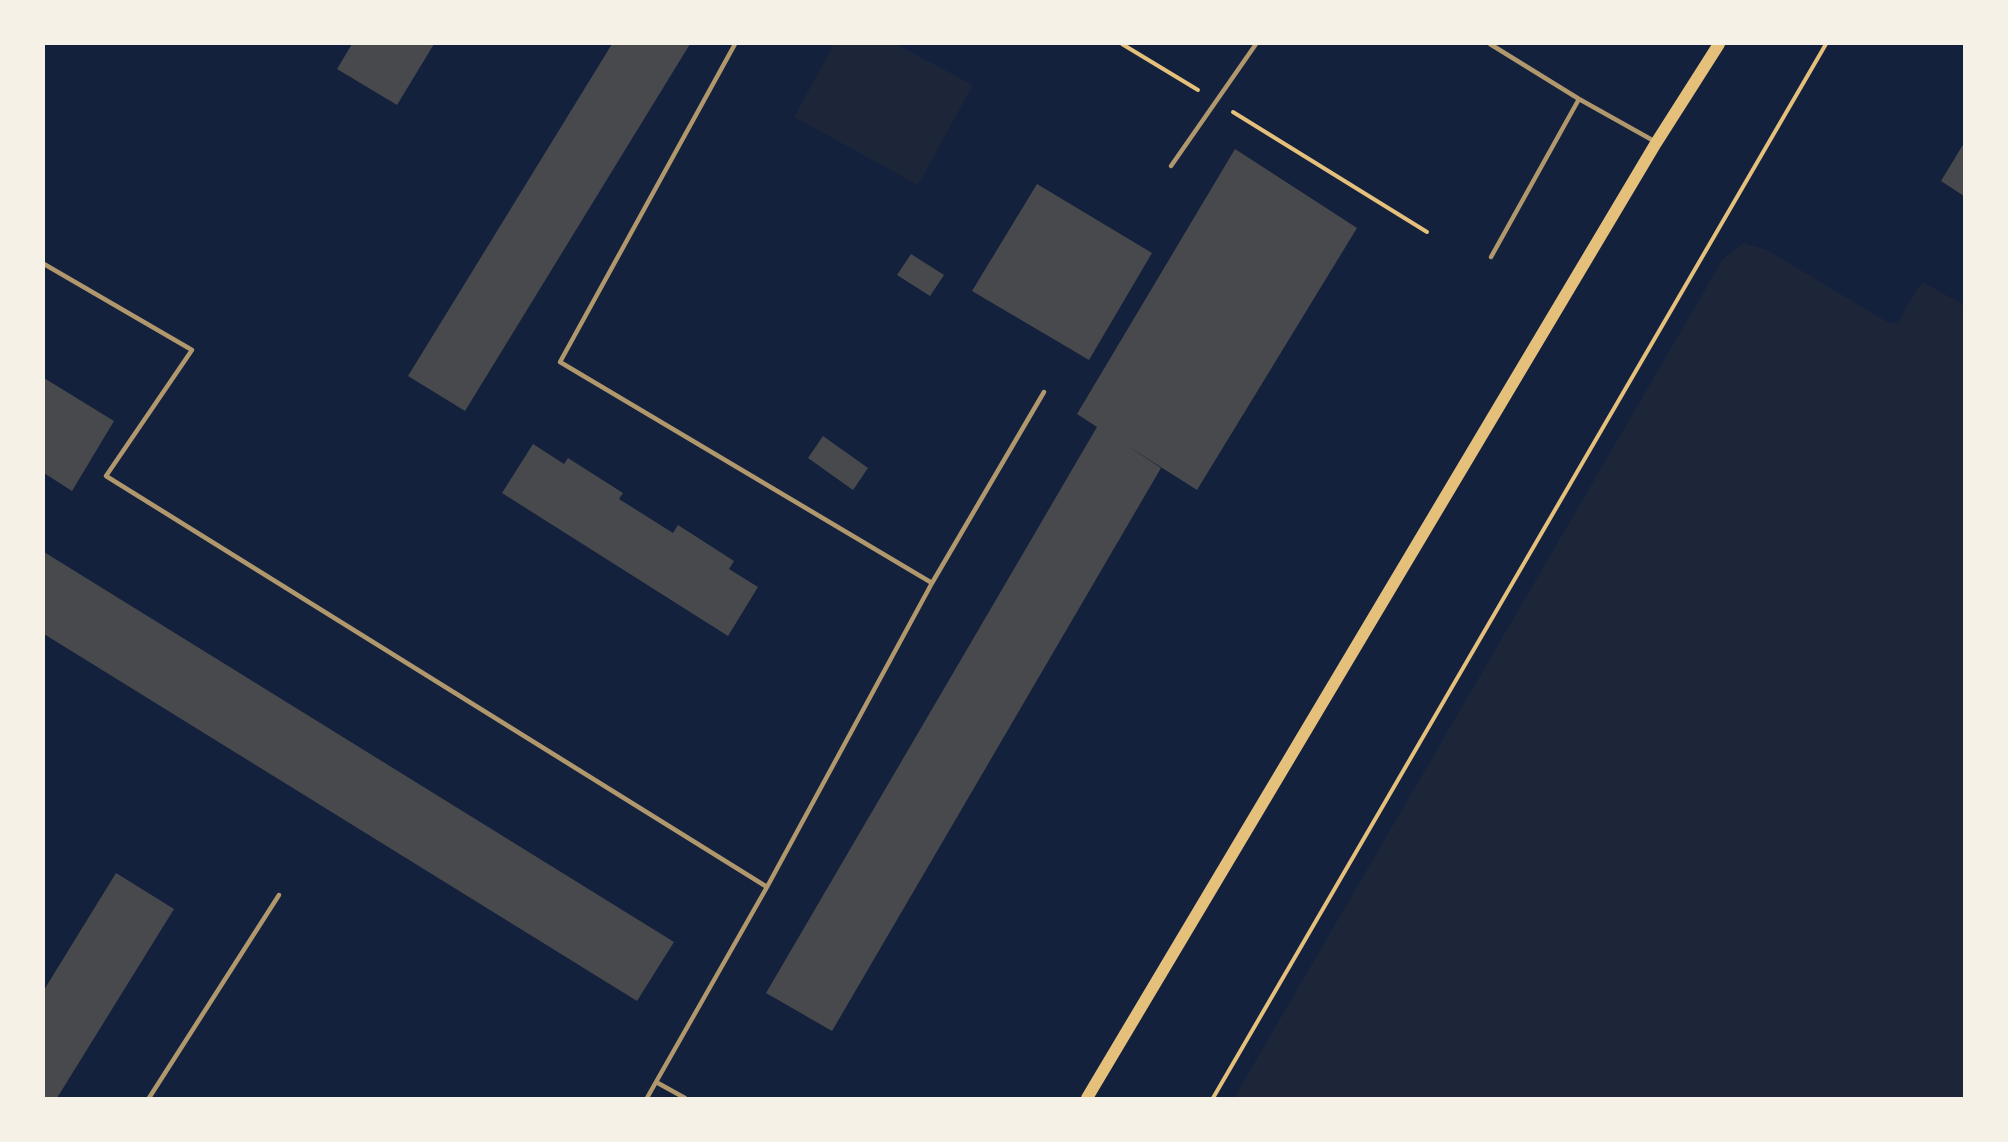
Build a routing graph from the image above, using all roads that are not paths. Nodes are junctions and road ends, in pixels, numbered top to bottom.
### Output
1 (735, 44) edge
2 (1256, 44) edge
3 (1490, 44) edge
4 (1719, 44) edge
5 (1579, 99) junction
6 (1656, 143) junction
7 (1171, 166) dead end
8 (1491, 258) dead end
9 (44, 264) edge
10 (1044, 392) dead end
11 (932, 583) junction
12 (767, 887) junction
13 (279, 895) dead end
14 (656, 1082) junction
15 (149, 1098) edge
16 (647, 1098) edge
17 (685, 1098) edge
18 (1087, 1098) edge

1 - 11 lane
2 - 7 lane
3 - 5 lane
4 - 6 main road
5 - 6 lane
5 - 8 lane
6 - 18 main road
9 - 12 lane
10 - 11 lane
11 - 12 lane
12 - 14 lane
13 - 15 lane
14 - 16 lane
14 - 17 lane

